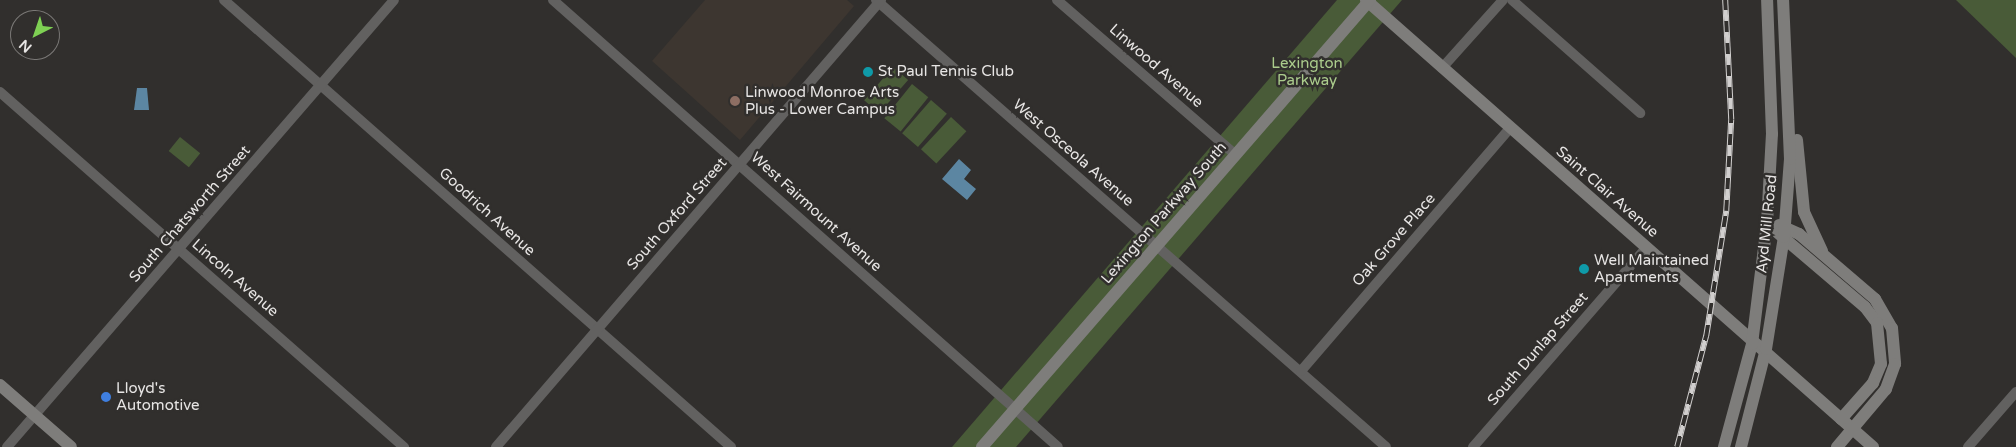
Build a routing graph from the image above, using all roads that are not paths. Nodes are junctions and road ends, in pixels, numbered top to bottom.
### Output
1 (224, 0) edge
2 (394, 0) edge
3 (553, 0) edge
4 (1057, 0) edge
5 (1503, 0) edge
6 (1512, 0) edge
7 (1768, 0) edge
8 (1783, 0) edge
9 (879, 1) edge
10 (1368, 1) edge
11 (1442, 68) junction
12 (1788, 80) junction
13 (321, 84) junction
14 (0, 92) edge
15 (1640, 113) dead end
16 (1510, 128) junction
17 (1236, 155) junction
18 (740, 165) junction
19 (1767, 223) junction
20 (1784, 231) junction
21 (1157, 247) junction
22 (1646, 248) junction
23 (179, 249) junction
24 (1824, 255) junction
25 (597, 330) junction
26 (1300, 371) junction
27 (0, 385) edge
28 (2016, 392) edge
29 (1015, 410) junction
30 (35, 415) junction
31 (1841, 419) junction
32 (1852, 429) junction
33 (7, 447) edge
34 (71, 447) edge
35 (404, 447) edge
36 (496, 447) edge
37 (730, 447) edge
38 (982, 447) edge
39 (1058, 447) edge
40 (1386, 447) edge
41 (1473, 447) edge
42 (1724, 447) edge
43 (1741, 447) edge
44 (1837, 447) edge
45 (1873, 447) edge
46 (1968, 447) edge

1 - 13 street, Goodrich Avenue
2 - 13 street, South Chatsworth Street
3 - 18 street, West Fairmount Avenue
4 - 17 street, Linwood Avenue
5 - 11 street
6 - 15 street
7 - 19 main road, Ayd Mill Road
8 - 12 main road, Ayd Mill Road
9 - 18 street, South Oxford Street
9 - 21 street, West Osceola Avenue
10 - 11 main road, Saint Clair Avenue
10 - 17 main road, Lexington Parkway South
11 - 16 main road, Saint Clair Avenue
12 - 20 main road, Ayd Mill Road
12 - 24 main road
13 - 23 street, South Chatsworth Street
13 - 25 street, Goodrich Avenue
14 - 23 street, Lincoln Avenue
16 - 22 main road, Saint Clair Avenue
16 - 26 street, Oak Grove Place
17 - 21 main road, Lexington Parkway South
18 - 25 street, South Oxford Street
18 - 29 street, West Fairmount Avenue
19 - 20 main road
19 - 42 main road, Ayd Mill Road
20 - 24 main road
20 - 31 main road
20 - 43 main road, Ayd Mill Road
21 - 26 street, West Osceola Avenue
21 - 29 main road, Lexington Parkway South
22 - 31 main road, Saint Clair Avenue
22 - 41 street, South Dunlap Street
23 - 30 street, South Chatsworth Street
23 - 35 street, Lincoln Avenue
24 - 32 main road
25 - 36 street, South Oxford Street
25 - 37 street, Goodrich Avenue
26 - 40 street, West Osceola Avenue
27 - 30 main road
28 - 46 street
29 - 38 main road, Lexington Parkway South
29 - 39 street, West Fairmount Avenue
30 - 33 street, South Chatsworth Street
30 - 34 main road
31 - 32 main road, Saint Clair Avenue
32 - 44 main road
32 - 45 main road, Saint Clair Avenue

